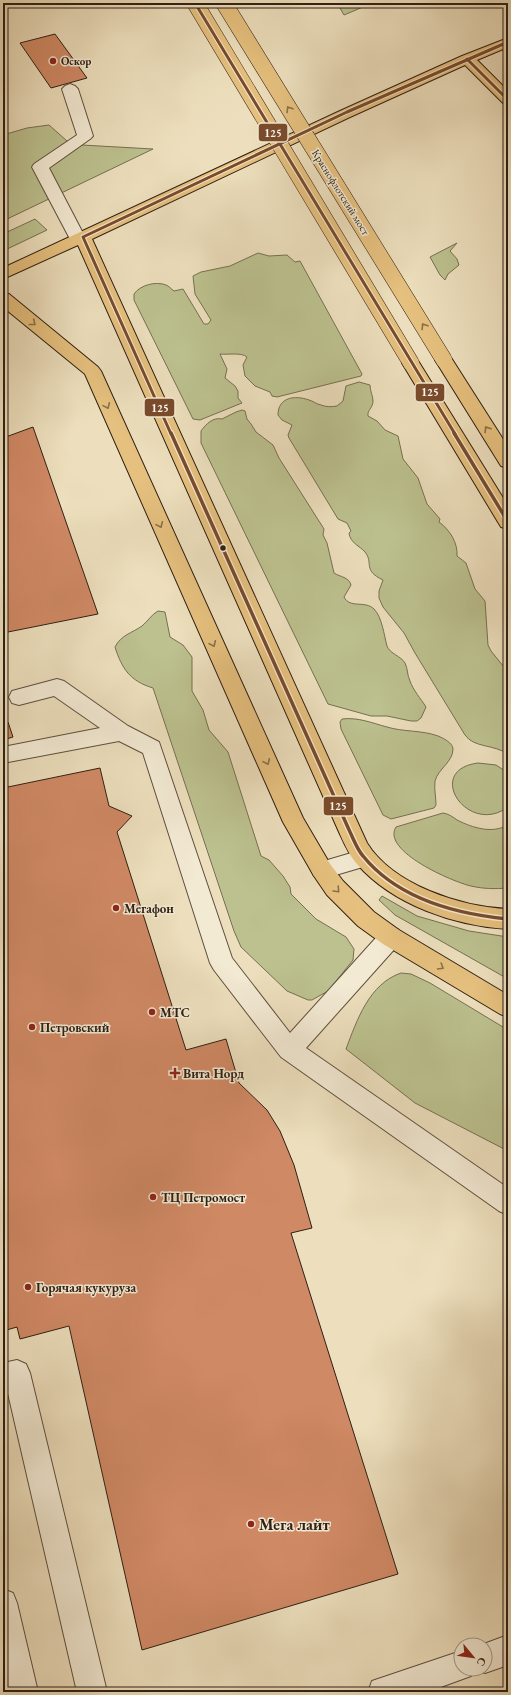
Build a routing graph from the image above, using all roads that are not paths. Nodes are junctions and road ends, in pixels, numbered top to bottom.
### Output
1 (195, 3) edge
2 (224, 3) edge
3 (508, 42) edge
4 (467, 59) junction
5 (70, 89) dead end
6 (508, 100) edge
7 (80, 238) junction
8 (3, 274) edge
9 (3, 298) edge
10 (508, 462) edge
11 (508, 522) edge
12 (19, 697) dead end
13 (121, 732) junction
14 (3, 755) edge
15 (365, 858) junction
16 (322, 870) junction
17 (508, 919) edge
18 (391, 937) junction
19 (508, 1008) edge
20 (289, 1050) junction
21 (508, 1203) edge
22 (3, 1376) edge
23 (3, 1602) edge
24 (508, 1650) edge
25 (493, 1655) edge
26 (453, 1669) edge
27 (23, 1692) edge
28 (92, 1692) edge
29 (383, 1692) edge

1 - 11 main road, bridge
10 -> 2 main road, Краснофлотский мост, bridge
3 - 4 main road
4 - 6 main road
4 - 7 main road
5 - 7 lane
7 - 8 main road
7 - 15 main road
9 -> 16 main road
12 - 13 lane
13 - 14 lane
13 - 20 lane
15 - 16 lane
15 - 17 main road
16 -> 18 main road
18 -> 19 main road
18 - 20 lane
20 - 21 lane
22 - 28 lane
23 - 27 lane
24 - 25 lane
26 - 29 lane

